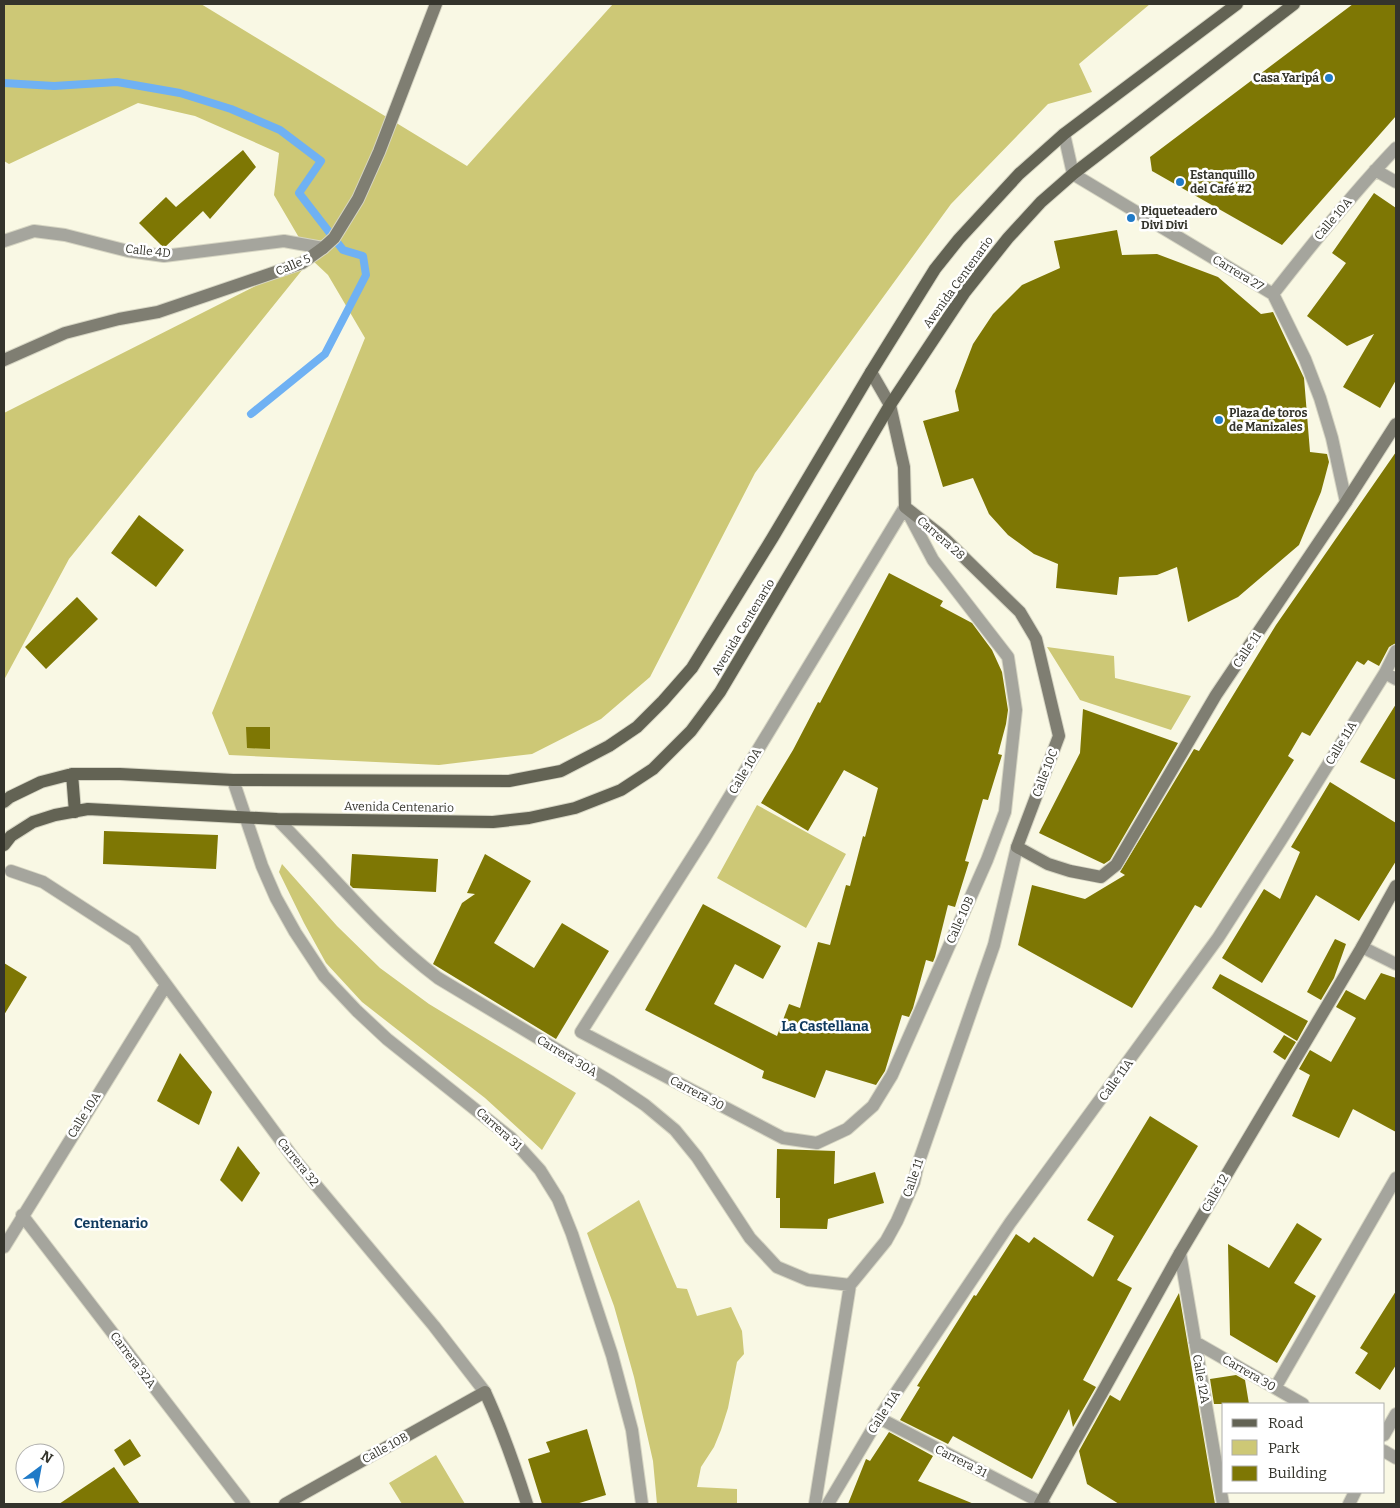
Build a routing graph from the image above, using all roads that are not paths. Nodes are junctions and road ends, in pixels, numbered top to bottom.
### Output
1 (436, 4) edge
2 (1237, 4) edge
3 (1294, 4) edge
4 (1064, 134) junction
5 (1396, 148) edge
6 (1375, 170) junction
7 (1073, 174) junction
8 (1396, 182) edge
9 (4, 241) edge
10 (324, 248) junction
11 (1273, 294) junction
12 (4, 360) edge
13 (871, 372) junction
14 (890, 405) junction
15 (1396, 424) edge
16 (1346, 502) junction
17 (905, 507) junction
18 (1036, 639) joint
19 (1396, 650) edge
20 (1008, 657) joint
21 (1384, 673) junction
22 (1396, 679) edge
23 (72, 774) junction
24 (233, 780) junction
25 (4, 802) edge
26 (75, 812) junction
27 (247, 818) junction
28 (277, 819) junction
29 (4, 845) edge
30 (1017, 847) junction
31 (11, 871) dead end
32 (1396, 886) edge
33 (1362, 947) junction
34 (1396, 964) edge
35 (166, 985) junction
36 (581, 1032) joint
37 (818, 1143) joint
38 (1396, 1178) edge
39 (22, 1215) junction
40 (4, 1247) edge
41 (1180, 1253) junction
42 (850, 1285) junction
43 (1195, 1342) junction
44 (1275, 1388) junction
45 (485, 1392) junction
46 (1301, 1403) edge
47 (1396, 1414) edge
48 (879, 1418) junction
49 (1385, 1433) edge
50 (1385, 1452) edge
51 (1396, 1458) edge
52 (244, 1504) edge
53 (285, 1504) edge
54 (527, 1504) edge
55 (642, 1504) edge
56 (815, 1504) edge
57 (828, 1504) edge
58 (1042, 1504) edge
59 (1223, 1504) edge

1 - 10 street, Calle 5
2 - 4 main road, Avenida Centenario
3 - 7 main road, Avenida Centenario
4 - 7 street
4 - 13 main road, Avenida Centenario
5 - 6 street, Calle 10A
6 - 8 street
6 - 11 street, Calle 10A
7 - 11 street, Carrera 27
7 - 14 main road, Avenida Centenario
9 - 10 street, Calle 4D
10 - 12 street, Calle 5
11 - 16 street, Carrera 27
13 - 14 street
13 - 24 main road, Avenida Centenario
14 - 17 street
14 - 28 main road, Avenida Centenario
15 - 16 street, Calle 11
16 - 30 street, Calle 11
17 - 18 street, Carrera 28
17 - 20 street, Carrera 28
17 - 36 street, Calle 10A
18 - 30 street, Calle 10C
19 - 21 street, Calle 11A
20 - 37 street, Calle 10B
21 - 22 street
21 - 48 street, Calle 11A
23 - 24 main road, Avenida Centenario
23 - 25 main road, Avenida Centenario
23 - 26 main road
24 - 27 street
26 - 27 main road, Avenida Centenario
26 - 29 main road, Avenida Centenario
27 - 28 main road, Avenida Centenario
27 - 55 street, Carrera 31
28 - 42 street, Carrera 30A
30 - 42 street, Calle 11
31 - 35 street, Carrera 32
32 - 33 street, Calle 12
33 - 34 street
33 - 41 street, Calle 12
35 - 39 street, Calle 10A
35 - 45 street, Carrera 32
36 - 37 street, Carrera 30
38 - 44 street
39 - 40 street, Calle 10A
39 - 52 street, Carrera 32A
41 - 43 street, Calle 12A
41 - 58 street, Calle 12
42 - 56 street
43 - 44 street, Carrera 30
43 - 59 street, Calle 12A
44 - 46 street, Carrera 30
45 - 53 street, Calle 10B
45 - 54 street, Carrera 32
47 - 49 street
48 - 57 street, Calle 11A
48 - 58 street, Carrera 31
50 - 51 street

